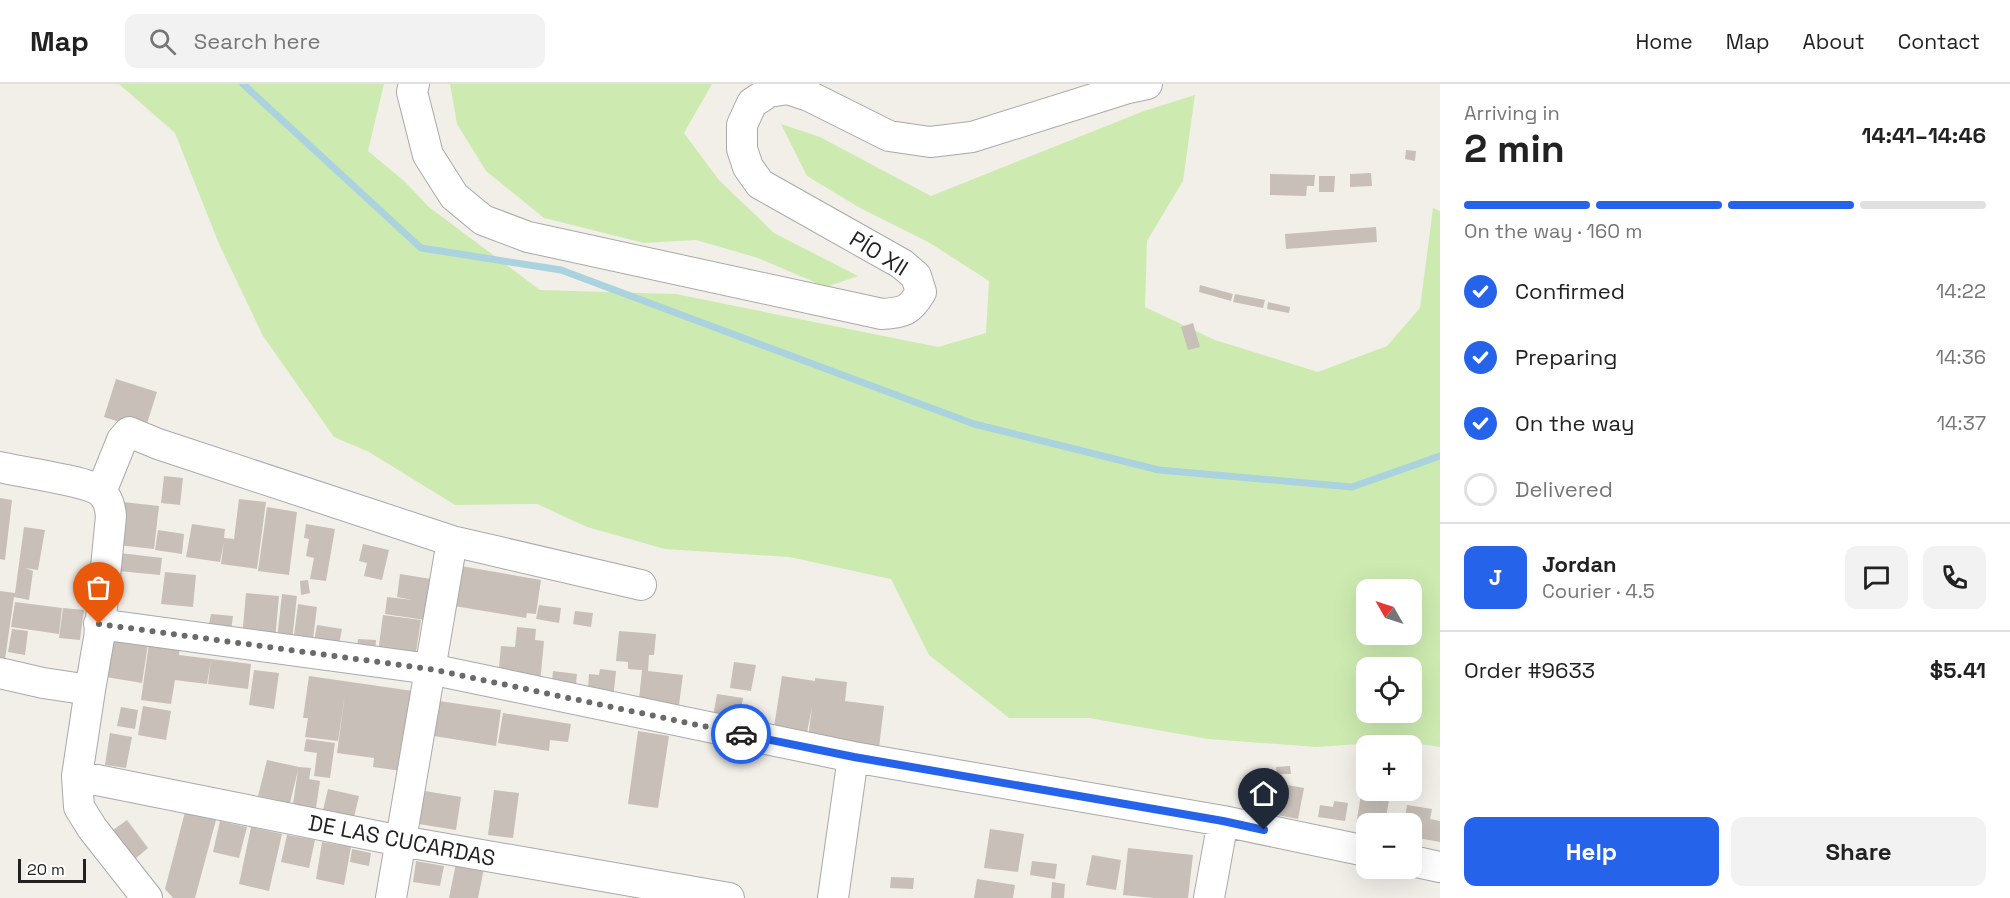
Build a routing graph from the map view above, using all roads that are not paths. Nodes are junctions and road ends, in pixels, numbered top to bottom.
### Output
1 (414, 84) edge
2 (1147, 84) edge
3 (0, 468) edge
4 (101, 492) junction
5 (452, 542) junction
6 (641, 585) dead end
7 (99, 624) junction
8 (430, 669) junction
9 (0, 673) edge
10 (90, 690) junction
11 (854, 757) junction
12 (77, 776) junction
13 (1223, 821) junction
14 (401, 841) junction
15 (1356, 849) edge
16 (1422, 863) edge
17 (1440, 867) edge
18 (147, 898) edge
19 (391, 898) edge
20 (729, 898) edge
21 (833, 898) edge
22 (1209, 898) edge

1 - 2 street, PÍO XII
3 - 4 street
4 - 5 street
4 - 7 street
5 - 6 street
5 - 8 street
7 - 8 street
7 - 10 street
8 - 11 street
8 - 14 street
9 - 10 street
10 - 12 street
11 - 13 street
11 - 21 street
12 - 14 street, DE LAS CUCARDAS
12 - 18 street
13 - 15 street
13 - 22 street
14 - 19 street
14 - 20 street, DE LAS CUCARDAS
16 - 17 street

